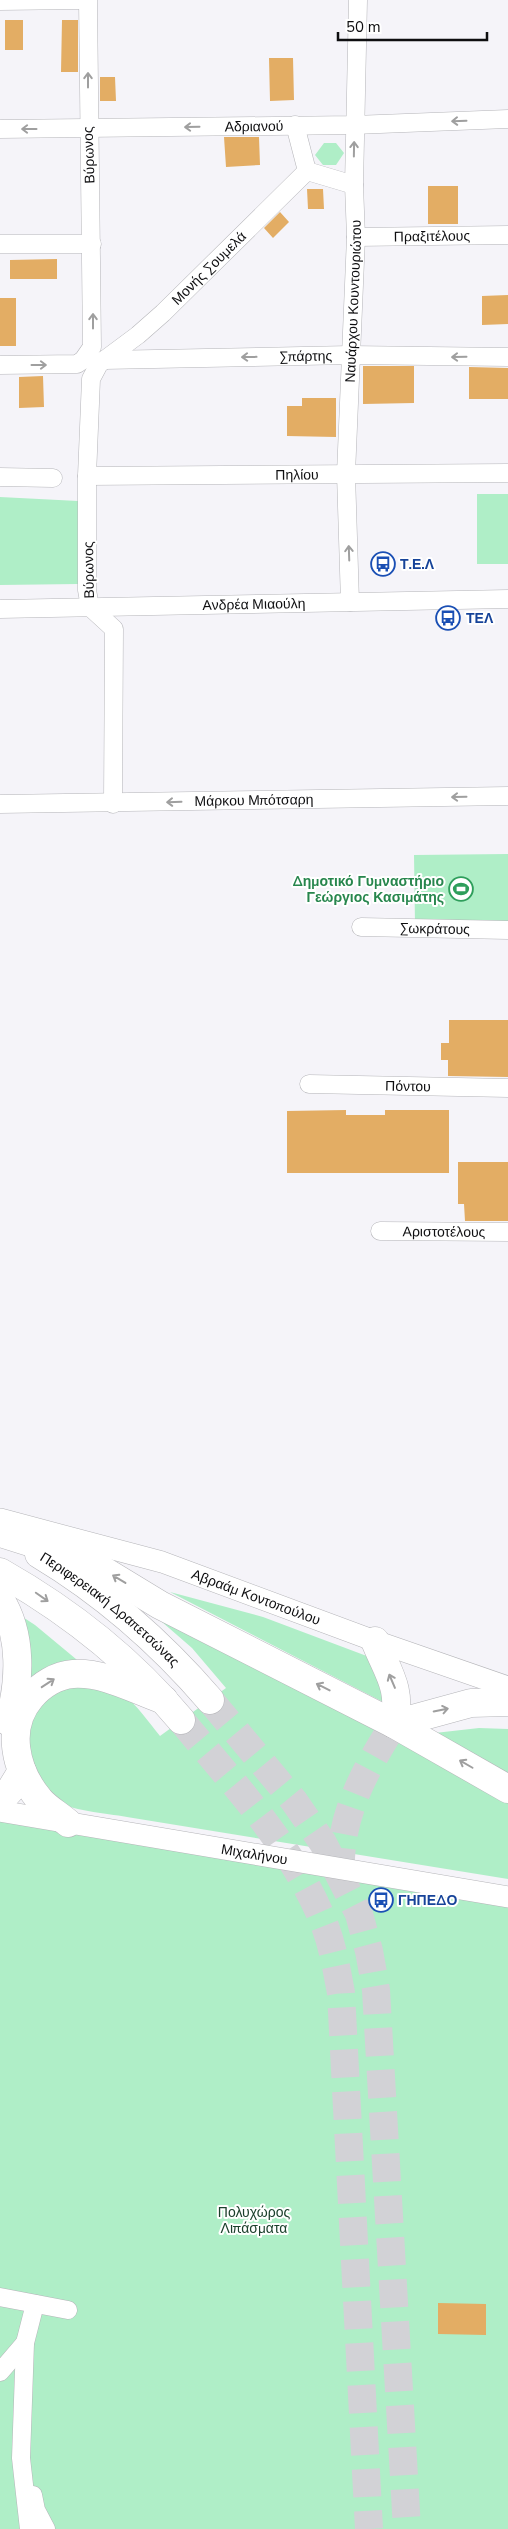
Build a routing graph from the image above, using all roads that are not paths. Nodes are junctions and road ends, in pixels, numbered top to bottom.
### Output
1 (80, 0) edge
2 (88, 0) edge
3 (358, 0) edge
4 (0, 1) edge
5 (508, 119) edge
6 (354, 125) junction
7 (295, 126) junction
8 (88, 128) junction
9 (0, 129) edge
10 (306, 171) junction
11 (354, 185) junction
12 (508, 235) edge
13 (356, 237) junction
14 (0, 244) edge
15 (92, 244) junction
16 (350, 355) junction
17 (508, 356) edge
18 (104, 360) junction
19 (0, 365) edge
20 (508, 473) edge
21 (346, 474) junction
22 (87, 476) junction
23 (0, 477) edge
24 (53, 478) dead end
25 (508, 599) edge
26 (350, 602) junction
27 (90, 607) junction
28 (0, 609) edge
29 (508, 796) edge
30 (0, 804) edge
31 (113, 804) junction
32 (361, 927) dead end
33 (508, 930) edge
34 (309, 1084) dead end
35 (508, 1088) edge
36 (380, 1231) dead end
37 (508, 1232) edge
38 (1, 1528) edge
39 (0, 1572) edge
40 (5, 1607) edge
41 (375, 1641) junction
42 (508, 1687) edge
43 (210, 1700) tunnel mouth
44 (508, 1702) edge
45 (394, 1724) junction
46 (0, 1753) edge
47 (22, 1771) junction
48 (508, 1789) edge
49 (0, 1801) edge
50 (0, 1811) edge
51 (68, 1823) junction
52 (508, 1897) edge
53 (0, 2296) edge
54 (35, 2304) junction
55 (68, 2310) dead end
56 (24, 2343) junction
57 (2, 2367) edge
58 (22, 2449) junction
59 (29, 2529) edge
60 (46, 2529) edge

1 - 4 street
8 -> 2 street, Βύρωνος
3 - 6 street, Ναυάρχου Κουντουριώτου
5 -> 6 street, Αδριανού
6 - 7 street, Αδριανού
11 -> 6 street, Ναυάρχου Κουντουριώτου
7 -> 8 street, Αδριανού
7 - 10 street
8 -> 9 street, Αδριανού
8 - 15 street, Βύρωνος
10 - 11 street
10 - 18 street, Μονής Σουμελά
11 - 13 street, Ναυάρχου Κουντουριώτου
12 - 13 street, Πραξιτέλους
13 - 16 street, Ναυάρχου Κουντουριώτου
14 - 15 street
19 -> 15 street, Βύρωνος
17 -> 16 street, Σπάρτης
16 -> 18 street, Σπάρτης
16 - 21 street, Ναυάρχου Κουντουριώτου
18 - 22 street, Βύρωνος
20 - 21 street, Πηλίου
21 - 22 street, Πηλίου
26 -> 21 street, Ναυάρχου Κουντουριώτου
22 - 27 street, Βύρωνος
23 - 24 street
25 - 26 street, Ανδρέα Μιαούλη
26 - 27 street, Ανδρέα Μιαούλη
27 - 28 street, Ανδρέα Μιαούλη
27 - 31 street, Βύρωνος
29 -> 31 street, Μάρκου Μπότσαρη
30 - 31 street, Μάρκου Μπότσαρη
32 - 33 street, Σωκράτους
34 - 35 street, Πόντου
36 - 37 street, Αριστοτέλους
38 - 41 street, Αβραάμ Κοντοπούλου
38 - 43 main road, Περιφερειακή Δραπετσώνας
45 -> 38 main road
39 - 47 main road, Περιφερειακή Δραπετσώνας
40 - 46 main road
41 - 42 street, Αβραάμ Κοντοπούλου
45 -> 41 main road
45 -> 44 main road
48 -> 45 main road
47 - 49 main road
47 - 51 main road
50 - 51 street, Μιχαλήνου
51 - 52 street, Μιχαλήνου
53 - 54 street
54 - 55 street
54 - 56 street
56 - 57 street
56 - 58 street
58 - 59 street
58 - 60 street

